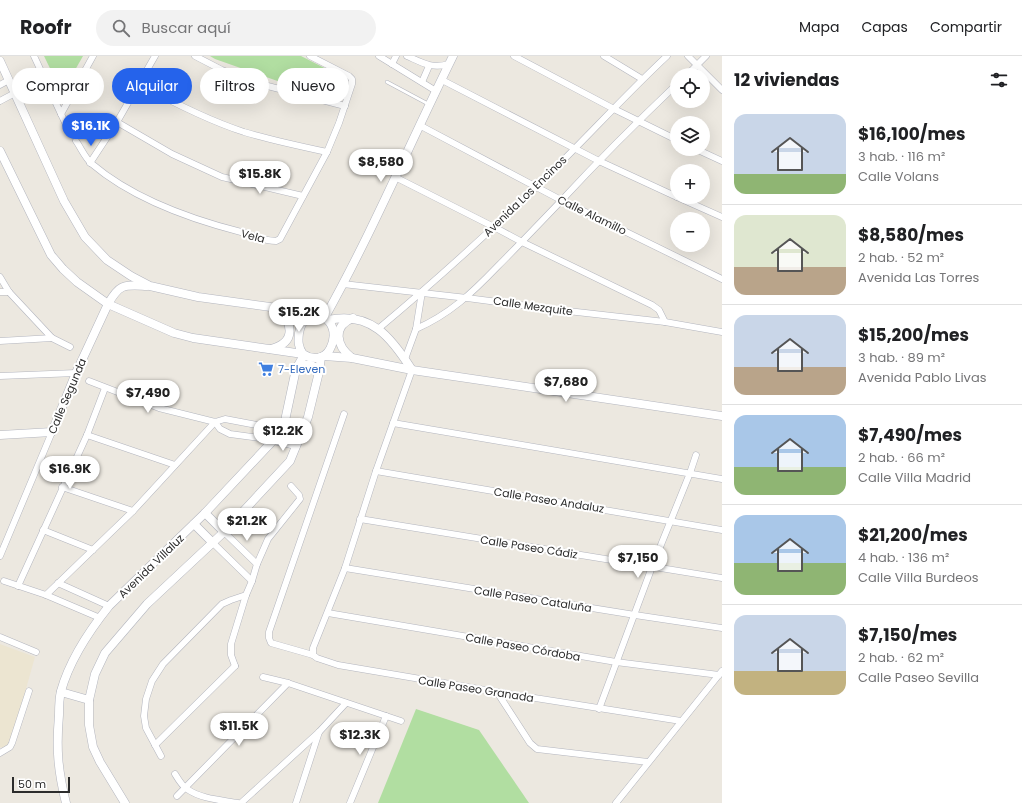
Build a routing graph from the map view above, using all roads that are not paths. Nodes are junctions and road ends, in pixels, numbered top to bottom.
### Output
1 (34, 56) edge
2 (93, 56) edge
3 (155, 56) edge
4 (195, 56) edge
5 (310, 56) edge
6 (379, 56) edge
7 (396, 56) edge
8 (407, 56) edge
9 (453, 56) edge
10 (514, 56) edge
11 (604, 56) edge
12 (667, 56) edge
13 (688, 56) edge
14 (706, 56) edge
15 (0, 61) edge
16 (392, 64) junction
17 (449, 64) junction
18 (429, 66) junction
19 (696, 66) junction
20 (148, 68) edge
21 (642, 79) junction
22 (9, 80) junction
23 (442, 80) junction
24 (387, 82) dead end
25 (422, 82) junction
26 (0, 85) edge
27 (12, 86) edge
28 (722, 90) edge
29 (436, 91) junction
30 (670, 91) edge
31 (12, 95) edge
32 (0, 101) edge
33 (20, 104) edge
34 (127, 104) edge
35 (176, 104) edge
36 (430, 105) junction
37 (345, 106) junction
38 (614, 109) junction
39 (61, 114) junction
40 (117, 122) junction
41 (638, 122) junction
42 (420, 126) junction
43 (70, 133) dead end
44 (670, 137) edge
45 (76, 141) dead end
46 (575, 148) junction
47 (0, 151) edge
48 (327, 152) junction
49 (710, 156) edge
50 (599, 161) junction
51 (722, 162) edge
52 (90, 163) junction
53 (395, 178) junction
54 (537, 186) junction
55 (670, 194) edge
56 (303, 196) junction
57 (561, 200) junction
58 (693, 204) edge
59 (722, 217) edge
60 (494, 227) junction
61 (522, 242) junction
62 (0, 277) edge
63 (722, 279) edge
64 (344, 284) junction
65 (150, 286) junction
66 (0, 292) edge
67 (9, 292) junction
68 (422, 292) junction
69 (467, 298) junction
70 (108, 304) junction
71 (276, 308) junction
72 (316, 315) junction
73 (326, 318) junction
74 (354, 318) junction
75 (666, 322) junction
76 (378, 329) junction
77 (416, 329) junction
78 (722, 332) edge
79 (52, 338) junction
80 (0, 341) edge
81 (70, 347) dead end
82 (270, 349) junction
83 (304, 354) junction
84 (323, 356) junction
85 (352, 358) junction
86 (405, 359) junction
87 (296, 370) junction
88 (412, 370) junction
89 (319, 372) junction
90 (76, 373) junction
91 (0, 376) edge
92 (89, 381) dead end
93 (105, 388) junction
94 (344, 414) dead end
95 (722, 416) edge
96 (215, 422) junction
97 (393, 423) junction
98 (283, 430) junction
99 (52, 432) junction
100 (300, 434) junction
101 (0, 435) edge
102 (87, 435) junction
103 (274, 440) junction
104 (296, 445) junction
105 (696, 455) dead end
106 (175, 465) junction
107 (376, 471) junction
108 (690, 473) junction
109 (722, 479) edge
110 (291, 486) dead end
111 (62, 487) junction
112 (133, 511) junction
113 (205, 513) junction
114 (360, 519) junction
115 (671, 520) junction
116 (194, 524) junction
117 (43, 530) junction
118 (722, 530) edge
119 (224, 532) junction
120 (213, 543) junction
121 (93, 550) junction
122 (0, 556) edge
123 (257, 564) junction
124 (652, 567) junction
125 (345, 568) junction
126 (722, 578) edge
127 (4, 580) dead end
128 (252, 581) junction
129 (58, 583) junction
130 (18, 586) junction
131 (46, 594) junction
132 (246, 595) junction
133 (109, 606) junction
134 (328, 613) junction
135 (635, 615) junction
136 (100, 618) junction
137 (722, 628) edge
138 (0, 637) edge
139 (36, 652) dead end
140 (313, 655) junction
141 (616, 662) junction
142 (721, 673) edge
143 (263, 676) dead end
144 (288, 683) junction
145 (29, 691) dead end
146 (61, 692) junction
147 (497, 692) junction
148 (89, 700) junction
149 (346, 703) junction
150 (599, 709) junction
151 (386, 716) junction
152 (401, 721) dead end
153 (681, 721) junction
154 (319, 732) junction
155 (155, 745) junction
156 (0, 753) edge
157 (161, 756) dead end
158 (648, 762) junction
159 (175, 774) dead end
160 (185, 788) junction
161 (177, 796) dead end
162 (66, 803) edge
163 (125, 803) edge
164 (239, 803) edge
165 (296, 803) edge
166 (350, 803) edge
167 (616, 803) edge

1 - 39 street
2 - 39 street
3 - 20 street
4 - 37 street
5 - 37 street, Vela
6 - 16 street
7 - 16 street
8 - 18 street
9 - 17 street
10 - 38 street
11 - 21 street
12 - 21 street, Avenida Los Encinos
13 - 19 street
14 - 19 street
15 - 22 street
16 - 25 street
17 - 18 street
17 - 23 street
18 - 25 street
19 - 28 street
21 - 38 street, Avenida Los Encinos
22 - 26 street
22 - 27 street
23 - 29 street
23 - 46 street
24 - 36 lane
25 - 29 street
29 - 36 street
30 - 41 street
31 - 32 street
33 - 65 street
34 - 40 street
35 - 48 street
36 - 42 street
37 - 48 street, Vela
38 - 41 street
38 - 46 street, Avenida Los Encinos
39 - 43 street
40 - 52 street
40 - 56 street
41 - 44 street
41 - 50 street
42 - 53 street
42 - 54 street, Calle Alamillo
45 - 52 street
46 - 50 street
46 - 54 street, Avenida Los Encinos
47 - 70 street
48 - 56 street, Vela
49 - 51 street
50 - 55 street
50 - 57 street
52 - 56 street, Vela
53 - 60 street
53 - 64 street
54 - 57 street, Calle Alamillo
54 - 60 street, Avenida Los Encinos
57 - 61 street
57 - 63 street, Calle Alamillo
58 - 59 street
60 - 61 street
60 - 68 street, Avenida Los Encinos
61 - 69 street
61 - 75 street
62 - 67 street
64 - 68 street, Calle Mezquite
64 - 73 street
65 - 70 street, Calle Segunda
65 - 71 street
66 - 67 street
67 - 79 street
68 - 69 street, Calle Mezquite
68 - 76 street, Avenida Los Encinos
68 - 77 street
69 - 75 street, Calle Mezquite
69 - 77 street
70 - 82 street
70 - 90 street, Calle Segunda
71 - 72 street
71 - 82 street
72 - 73 street
72 - 83 street
73 - 74 street
73 - 84 street
74 - 76 street
74 - 85 street
75 - 78 street, Calle Mezquite
76 - 86 street
77 - 86 street
79 - 80 street
79 - 81 street
82 - 83 street
83 - 84 street
83 - 87 street, Avenida Villaluz
84 - 85 street
84 - 89 street
85 - 88 street
86 - 88 street
87 - 89 street
87 - 98 street, Avenida Villaluz
88 - 95 street
88 - 97 street
89 - 100 street
90 - 91 street
90 - 99 street, Calle Segunda
92 - 93 street
93 - 96 street
93 - 102 street
94 - 140 street, Calle Paseo Granada
96 - 98 street
96 - 103 street
96 - 106 street
97 - 107 street
97 - 108 street
98 - 100 street
98 - 103 street, Avenida Villaluz
99 - 101 street
99 - 122 street, Calle Segunda
100 - 104 street
102 - 106 street
102 - 111 street
103 - 104 street
103 - 113 street, Avenida Villaluz
104 - 119 street
105 - 108 street
106 - 112 street
107 - 114 street
107 - 115 street, Calle Paseo Andaluz
108 - 109 street
108 - 115 street
110 - 123 street
111 - 112 street
111 - 117 street
112 - 121 street
113 - 116 street, Avenida Villaluz
113 - 119 street
114 - 124 street, Calle Paseo Cádiz
114 - 125 street
115 - 118 street, Calle Paseo Andaluz
115 - 124 street
116 - 120 street
116 - 133 street, Avenida Villaluz
117 - 121 street
117 - 130 street
119 - 120 street
119 - 123 street
120 - 128 street
120 - 148 street
121 - 129 street
123 - 128 street
124 - 126 street, Calle Paseo Cádiz
124 - 135 street
125 - 134 street
125 - 135 street, Calle Paseo Cataluña
127 - 130 street
128 - 132 street
129 - 131 street
129 - 133 street
130 - 131 street
131 - 136 street
132 - 155 street
132 - 155 street
133 - 136 street, Avenida Villaluz
134 - 140 street
134 - 141 street, Calle Paseo Córdoba
135 - 137 street, Calle Paseo Cataluña
135 - 141 street
136 - 146 street, Avenida Villaluz
138 - 139 street
140 - 147 street, Calle Paseo Granada
141 - 142 street, Calle Paseo Córdoba
141 - 150 street
142 - 153 street
143 - 144 street
144 - 149 street
144 - 160 street
145 - 156 street
146 - 148 street
146 - 162 street, Avenida Villaluz
147 - 150 street, Calle Paseo Granada
147 - 158 street
148 - 163 street
149 - 151 street
149 - 154 street
150 - 153 street, Calle Paseo Granada
151 - 152 street
151 - 166 street
153 - 158 street
154 - 164 street
154 - 165 street
155 - 157 street
158 - 167 street
159 - 160 street
160 - 161 street
160 - 164 street

